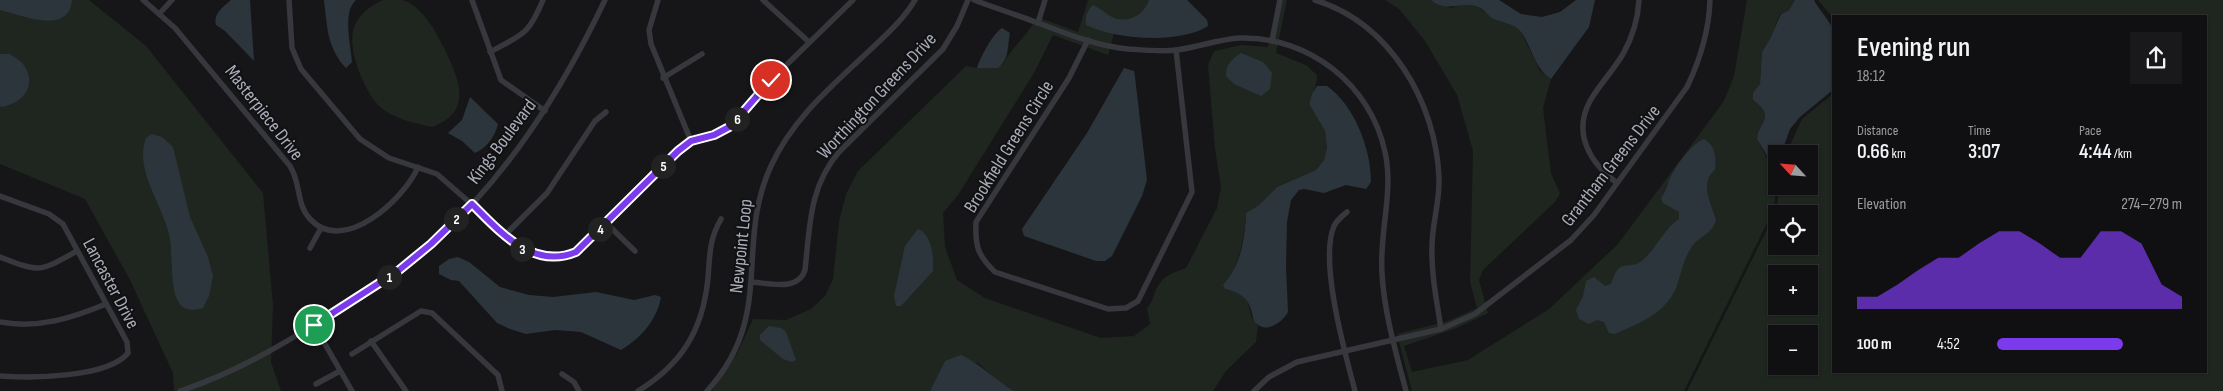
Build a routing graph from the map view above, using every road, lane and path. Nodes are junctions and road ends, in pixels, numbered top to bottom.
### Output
1 (143, 0) edge
2 (172, 0) edge
3 (289, 0) edge
4 (472, 0) edge
5 (543, 0) edge
6 (605, 0) edge
7 (658, 0) edge
8 (763, 0) edge
9 (853, 0) edge
10 (915, 0) edge
11 (968, 0) edge
12 (974, 0) edge
13 (1045, 0) edge
14 (1280, 0) edge
15 (1315, 0) edge
16 (1638, 0) edge
17 (1710, 0) edge
18 (160, 13) junction
19 (1038, 23) junction
20 (1088, 40) junction
21 (1272, 41) junction
22 (808, 42) junction
23 (1176, 50) junction
24 (490, 52) junction
25 (702, 54) dead end
26 (663, 78) junction
27 (545, 111) junction
28 (606, 112) dead end
29 (691, 141) junction
30 (418, 167) junction
31 (1617, 183) junction
32 (0, 196) edge
33 (472, 204) junction
34 (1347, 212) dead end
35 (721, 219) dead end
36 (606, 223) junction
37 (321, 228) junction
38 (505, 235) junction
39 (310, 248) dead end
40 (77, 251) junction
41 (636, 251) dead end
42 (0, 256) edge
43 (752, 282) junction
44 (106, 304) junction
45 (0, 322) edge
46 (314, 325) junction
47 (1441, 329) junction
48 (1393, 338) junction
49 (371, 341) junction
50 (1344, 350) junction
51 (352, 354) dead end
52 (340, 371) junction
53 (562, 374) dead end
54 (0, 376) edge
55 (316, 384) dead end
56 (641, 390) edge
57 (180, 391) edge
58 (352, 391) edge
59 (406, 391) edge
60 (502, 391) edge
61 (579, 391) edge
62 (707, 391) edge
63 (1254, 391) edge
64 (1355, 391) edge
65 (1406, 391) edge

1 - 18 street, Masterpiece Drive
2 - 18 street
3 - 30 street
4 - 24 street
5 - 24 street
6 - 27 street, Kings Boulevard
7 - 26 street
8 - 22 street
9 - 22 street
10 - 43 street, Newpoint Loop
11 - 43 street, Worthington Greens Drive
12 - 19 street
13 - 19 street
14 - 21 street
15 - 47 street
16 - 31 street
17 - 31 street, Grantham Greens Drive
18 - 37 street, Masterpiece Drive
19 - 20 street
20 - 23 street
20 - 23 street, Brookfield Greens Circle
21 - 23 street
21 - 48 street
22 - 29 street
24 - 27 street
25 - 26 street
26 - 29 street
27 - 33 street, Kings Boulevard
28 - 38 street
29 - 36 street
30 - 33 street
30 - 37 street
31 - 47 street, Grantham Greens Drive
32 - 40 street, Lancaster Drive
33 - 38 street
33 - 46 street, Kings Boulevard
34 - 50 street
35 - 56 street
36 - 38 street
36 - 41 street
37 - 39 street
40 - 42 street
40 - 44 street, Lancaster Drive
43 - 62 street, Newpoint Loop
44 - 45 street
44 - 54 street, Lancaster Drive
46 - 52 street
46 - 57 street, Kings Boulevard
47 - 48 street, Grantham Greens Drive
48 - 50 street, Grantham Greens Drive
48 - 65 street
49 - 51 street
49 - 59 street
49 - 60 street
50 - 63 street, Grantham Greens Drive
50 - 64 street
52 - 55 street
52 - 58 street
53 - 61 street

